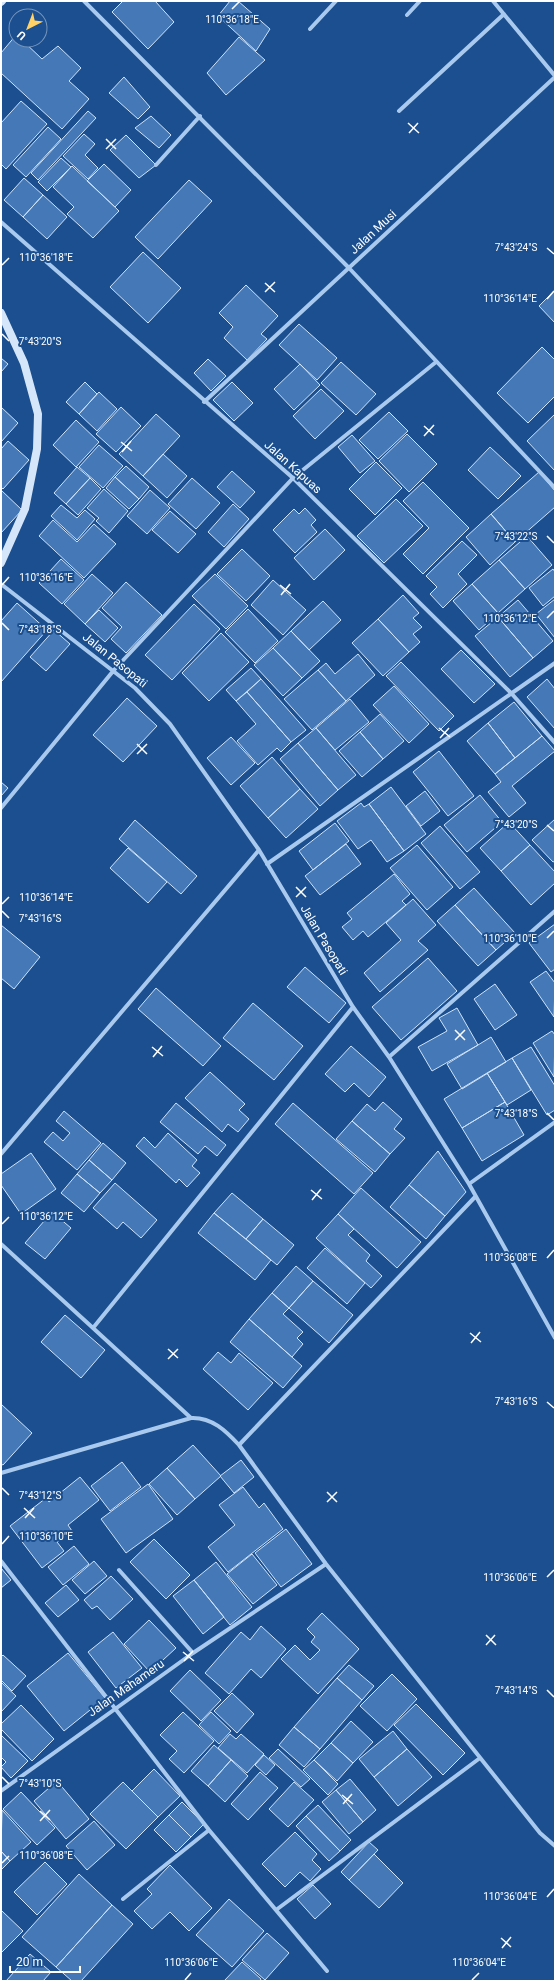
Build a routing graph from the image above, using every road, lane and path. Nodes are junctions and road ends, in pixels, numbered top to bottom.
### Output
1 (84, 1) edge
2 (336, 1) edge
3 (420, 1) edge
4 (492, 1) edge
5 (504, 14) junction
6 (407, 15) dead end
7 (310, 29) dead end
8 (555, 77) edge
9 (399, 111) dead end
10 (200, 116) junction
11 (156, 165) dead end
12 (1, 222) edge
13 (349, 268) junction
14 (1, 313) edge
15 (436, 362) junction
16 (204, 402) junction
17 (293, 478) junction
18 (555, 488) edge
19 (1, 563) edge
20 (1, 584) edge
21 (555, 663) edge
22 (114, 670) junction
23 (512, 694) junction
24 (555, 743) edge
25 (1, 808) edge
26 (259, 850) junction
27 (267, 864) junction
28 (555, 911) edge
29 (353, 1007) junction
30 (389, 1057) junction
31 (555, 1122) edge
32 (1, 1154) edge
33 (469, 1184) junction
34 (475, 1197) junction
35 (1, 1244) edge
36 (93, 1328) junction
37 (555, 1338) edge
38 (191, 1418) junction
39 (239, 1445) junction
40 (1, 1473) edge
41 (1, 1561) edge
42 (326, 1564) junction
43 (119, 1570) dead end
44 (193, 1653) junction
45 (114, 1708) junction
46 (480, 1758) junction
47 (1, 1791) edge
48 (209, 1830) junction
49 (555, 1846) edge
50 (123, 1899) dead end
51 (276, 1910) junction
52 (327, 1971) dead end

1 - 10 street
2 - 7 street
3 - 6 street
4 - 5 street
5 - 8 street
5 - 9 street
8 - 13 street, Jalan Musi
10 - 11 street
10 - 13 street
12 - 16 street, Jalan Kapuas
13 - 15 street
13 - 16 street, Jalan Musi
14 - 19 main road
15 - 17 street
15 - 18 street
16 - 17 street, Jalan Kapuas
17 - 22 street
17 - 23 street, Jalan Kapuas
20 - 22 street, Jalan Pasopati
21 - 23 street
22 - 25 street
22 - 26 street, Jalan Pasopati
23 - 24 street, Jalan Kapuas
23 - 27 street
26 - 27 street, Jalan Pasopati
26 - 32 street
27 - 29 street, Jalan Pasopati
28 - 30 street
29 - 30 street, Jalan Pasopati
29 - 36 street
30 - 33 street, Jalan Pasopati
31 - 33 street
33 - 34 street, Jalan Pasopati
34 - 37 street, Jalan Pasopati
34 - 39 street
35 - 36 street
36 - 38 street
38 - 39 street
38 - 40 street
39 - 42 street
41 - 45 street
42 - 44 street, Jalan Mahameru
42 - 46 street
43 - 44 street
44 - 45 street, Jalan Mahameru
45 - 47 street, Jalan Mahameru
45 - 48 street
46 - 49 street
46 - 51 street
48 - 50 street
48 - 51 street
51 - 52 street

